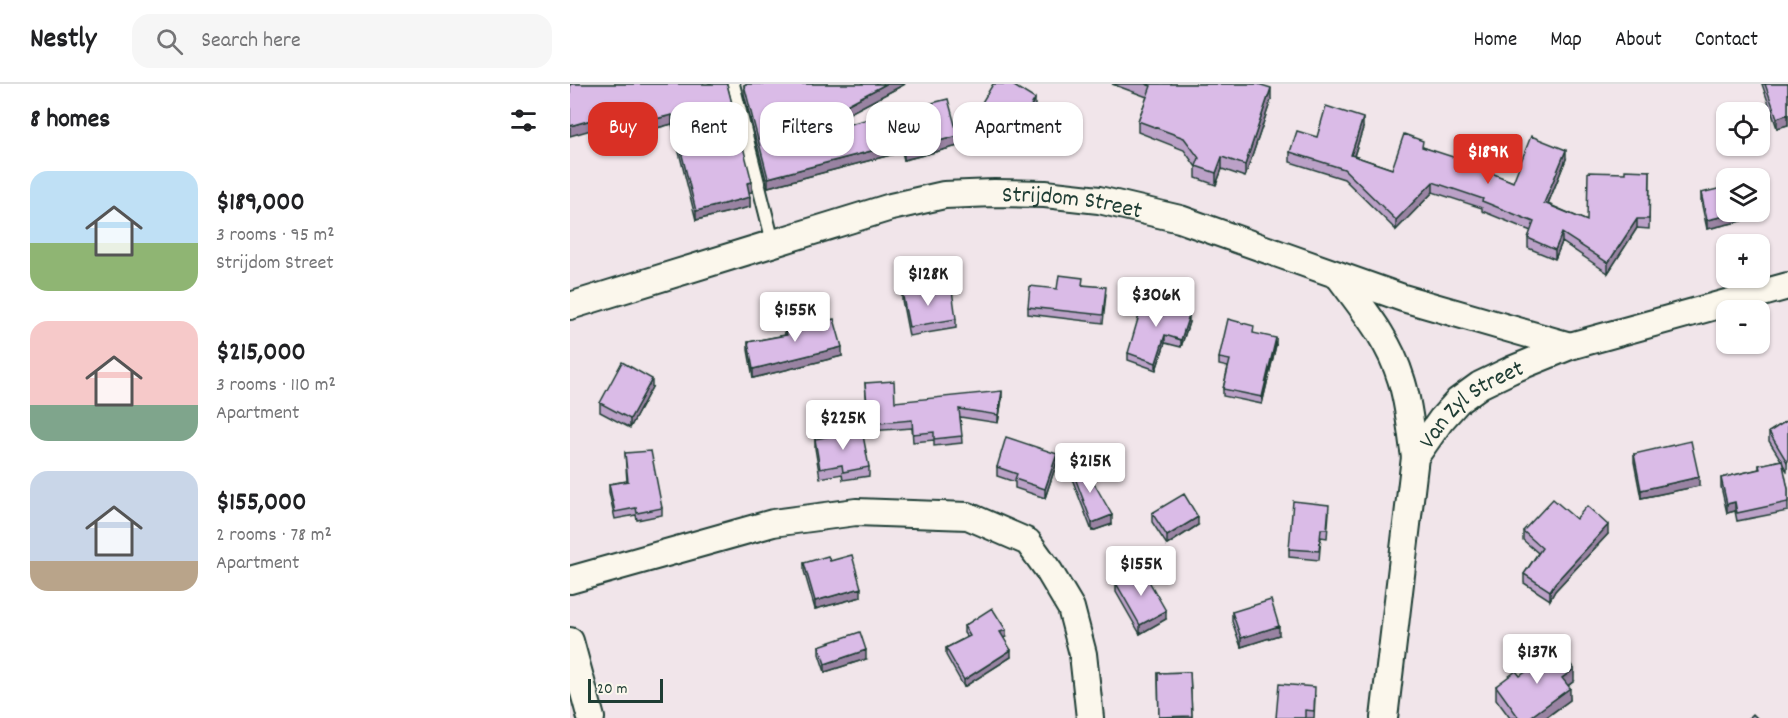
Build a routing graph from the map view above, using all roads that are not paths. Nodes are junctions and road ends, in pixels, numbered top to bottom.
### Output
1 (736, 86) edge
2 (773, 242) junction
3 (1338, 275) junction
4 (1788, 286) edge
5 (570, 306) edge
6 (1570, 346) junction
7 (1415, 457) junction
8 (570, 580) edge
9 (570, 641) edge
10 (591, 718) edge
11 (1089, 718) edge
12 (1384, 718) edge

1 - 2 lane
2 - 3 street, Strijdom Street
2 - 5 street, Strijdom Street
3 - 6 street, Strijdom Street
3 - 7 street
4 - 6 street, Van Zyl Street
6 - 7 street, Van Zyl Street
7 - 12 street, Van Zyl Street
8 - 11 street
9 - 10 street

